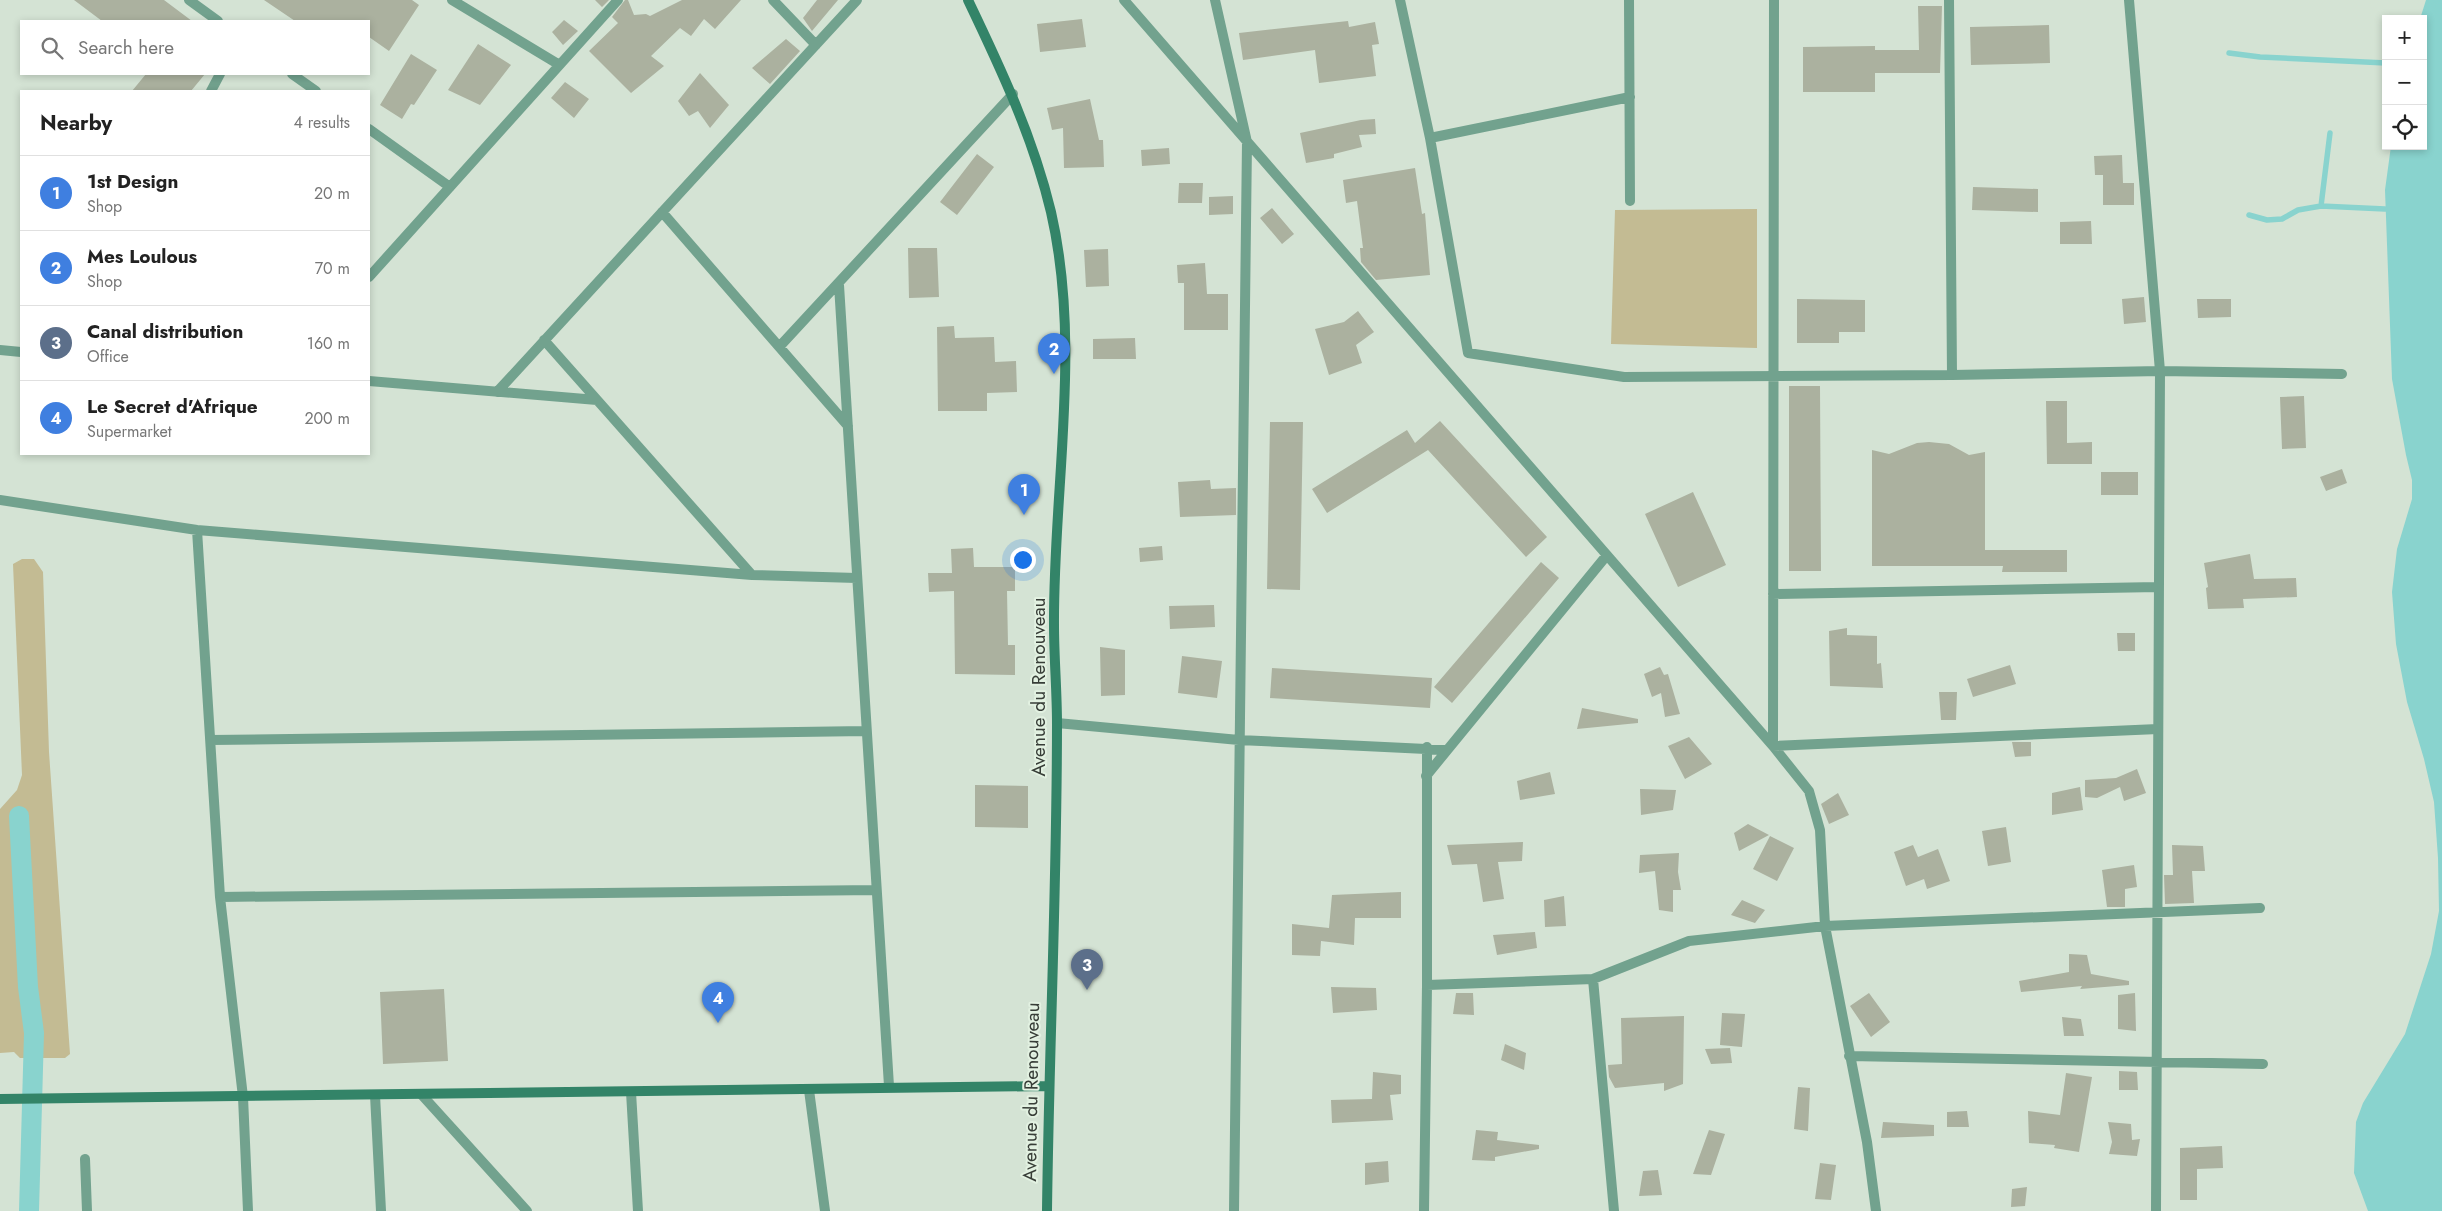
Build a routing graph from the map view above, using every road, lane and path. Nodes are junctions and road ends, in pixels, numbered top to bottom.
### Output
1 (189, 0) edge
2 (452, 0) edge
3 (618, 0) edge
4 (773, 0) edge
5 (857, 0) edge
6 (968, 0) edge
7 (1124, 0) edge
8 (1215, 0) edge
9 (1400, 0) edge
10 (1629, 0) edge
11 (1774, 0) edge
12 (1949, 0) edge
13 (2129, 0) edge
14 (217, 20) edge
15 (816, 45) junction
16 (558, 64) junction
17 (219, 75) edge
18 (293, 75) edge
19 (211, 90) edge
20 (315, 90) edge
21 (1013, 94) junction
22 (1630, 97) junction
23 (370, 130) edge
24 (1430, 138) junction
25 (1247, 142) junction
26 (450, 187) junction
27 (1630, 201) dead end
28 (662, 212) junction
29 (370, 276) edge
30 (839, 285) junction
31 (544, 340) junction
32 (780, 346) junction
33 (0, 350) edge
34 (20, 352) edge
35 (2160, 371) junction
36 (2342, 374) dead end
37 (1952, 375) junction
38 (1773, 376) junction
39 (370, 381) edge
40 (497, 392) junction
41 (597, 400) junction
42 (848, 426) junction
43 (0, 500) edge
44 (197, 530) junction
45 (1607, 555) junction
46 (752, 575) junction
47 (857, 578) junction
48 (2158, 587) junction
49 (1773, 594) junction
50 (1057, 722) junction
51 (2158, 729) junction
52 (866, 730) junction
53 (211, 740) junction
54 (1239, 740) junction
55 (1773, 746) junction
56 (1427, 747) junction
57 (1447, 750) junction
58 (1426, 776) junction
59 (876, 890) junction
60 (220, 897) junction
61 (2260, 908) dead end
62 (2158, 912) junction
63 (1825, 926) junction
64 (1593, 979) junction
65 (1427, 984) junction
66 (1850, 1056) junction
67 (2156, 1062) junction
68 (2263, 1064) dead end
69 (889, 1086) junction
70 (1048, 1086) junction
71 (809, 1090) junction
72 (631, 1092) junction
73 (421, 1094) junction
74 (375, 1095) junction
75 (243, 1097) junction
76 (0, 1099) edge
77 (85, 1159) dead end
78 (87, 1211) edge
79 (248, 1211) edge
80 (381, 1211) edge
81 (527, 1211) edge
82 (638, 1211) edge
83 (825, 1211) edge
84 (1047, 1211) edge
85 (1234, 1211) edge
86 (1424, 1211) edge
87 (1614, 1211) edge
88 (1876, 1211) edge
89 (2156, 1211) edge

1 - 14 street
2 - 16 street
3 - 16 street
4 - 15 street
5 - 15 street
6 - 21 main road, Avenue du Renouveau
7 - 25 street
8 - 25 street
9 - 24 street
10 - 22 street
11 - 38 street
12 - 37 street
13 - 35 street
15 - 28 street
16 - 26 street
17 - 19 street
18 - 20 street
21 - 30 street
21 - 50 main road, Avenue du Renouveau
22 - 24 street
22 - 27 street
23 - 26 street
24 - 38 street
25 - 45 street
25 - 54 street
26 - 29 street
28 - 31 street
28 - 32 street
30 - 32 street
30 - 42 street
31 - 40 street
31 - 41 street
32 - 42 street
33 - 34 street
35 - 36 street
35 - 37 street
35 - 48 street
37 - 38 street
38 - 49 street
39 - 40 street
40 - 41 street
41 - 46 street
42 - 47 street
43 - 44 street
44 - 46 street
44 - 53 street
45 - 55 street
45 - 57 street
46 - 47 street
47 - 52 street
48 - 49 street
48 - 51 street
49 - 55 street
50 - 54 street
50 - 70 main road, Avenue du Renouveau
51 - 55 street
51 - 62 street
52 - 53 street
52 - 59 street
53 - 60 street
54 - 56 street
54 - 85 street
55 - 63 street
56 - 57 street
56 - 58 street
57 - 58 street
58 - 65 street
59 - 60 street
59 - 69 street
60 - 75 street
61 - 62 street
62 - 63 street
62 - 67 street
63 - 64 street
63 - 66 street
64 - 65 street
64 - 87 street
65 - 86 street
66 - 67 street
66 - 88 street
67 - 68 street
67 - 89 street
69 - 70 main road
69 - 71 main road
70 - 84 main road, Avenue du Renouveau
71 - 72 main road
71 - 83 street
72 - 73 main road
72 - 82 street
73 - 74 main road
73 - 81 street
74 - 75 main road
74 - 80 street
75 - 76 main road
75 - 79 street
77 - 78 street

